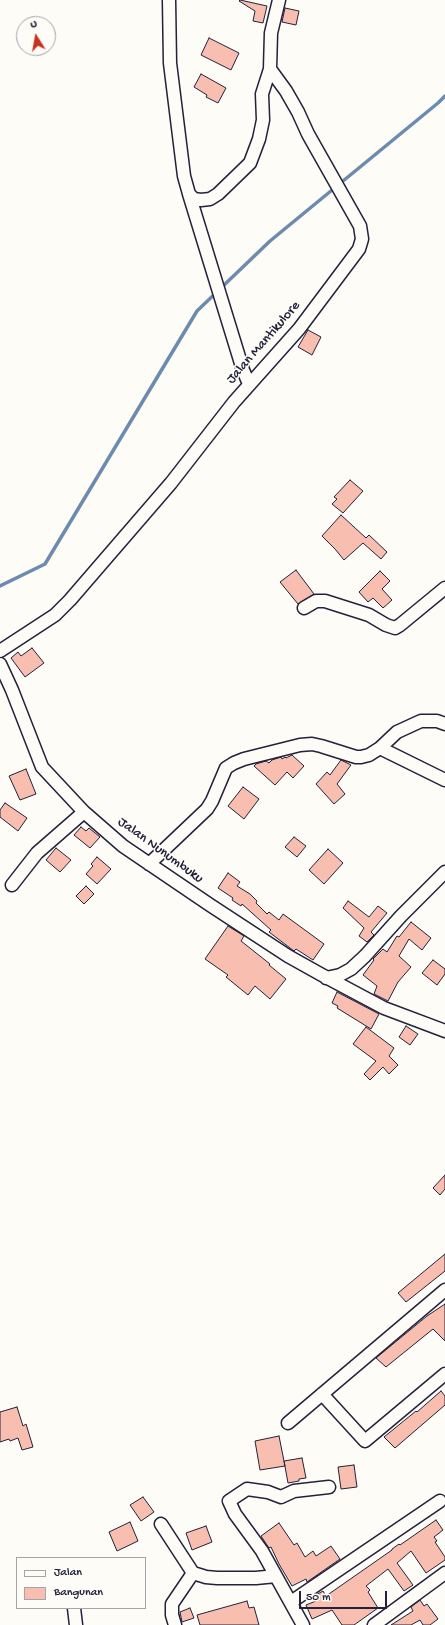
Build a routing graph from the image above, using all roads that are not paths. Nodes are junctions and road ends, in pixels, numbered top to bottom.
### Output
1 (169, 0) edge
2 (279, 0) edge
3 (270, 69) junction
4 (189, 194) junction
5 (249, 384) junction
6 (445, 588) edge
7 (304, 608) dead end
8 (0, 651) edge
9 (0, 664) edge
10 (445, 724) edge
11 (380, 748) junction
12 (445, 780) edge
13 (84, 812) junction
14 (149, 864) junction
15 (445, 872) edge
16 (12, 885) dead end
17 (326, 978) junction
18 (445, 1031) edge
19 (445, 1290) edge
20 (445, 1374) edge
21 (322, 1394) junction
22 (288, 1422) dead end
23 (329, 1487) dead end
24 (440, 1500) dead end
25 (161, 1524) dead end
26 (193, 1573) junction
27 (445, 1573) edge
28 (276, 1576) junction
29 (291, 1602) junction
30 (74, 1609) edge
31 (76, 1625) edge
32 (175, 1625) edge
33 (303, 1625) edge
34 (374, 1625) edge

1 - 4 street
2 - 3 street
3 - 4 street
3 - 5 street, Jalan Mantikulore
4 - 5 street
5 - 8 street, Jalan Mantikulore
6 - 7 street
9 - 13 street, Jalan Nunumbuku
10 - 11 street
11 - 12 street
11 - 14 street
13 - 14 street, Jalan Nunumbuku
13 - 16 street
14 - 17 street, Jalan Nunumbuku
15 - 17 street
17 - 18 street, Jalan Nunumbuku
19 - 21 street
20 - 21 street
21 - 22 street
23 - 28 street
24 - 29 street
25 - 26 street
26 - 28 street
26 - 32 street
27 - 34 street
28 - 29 street
29 - 33 street
30 - 31 street

